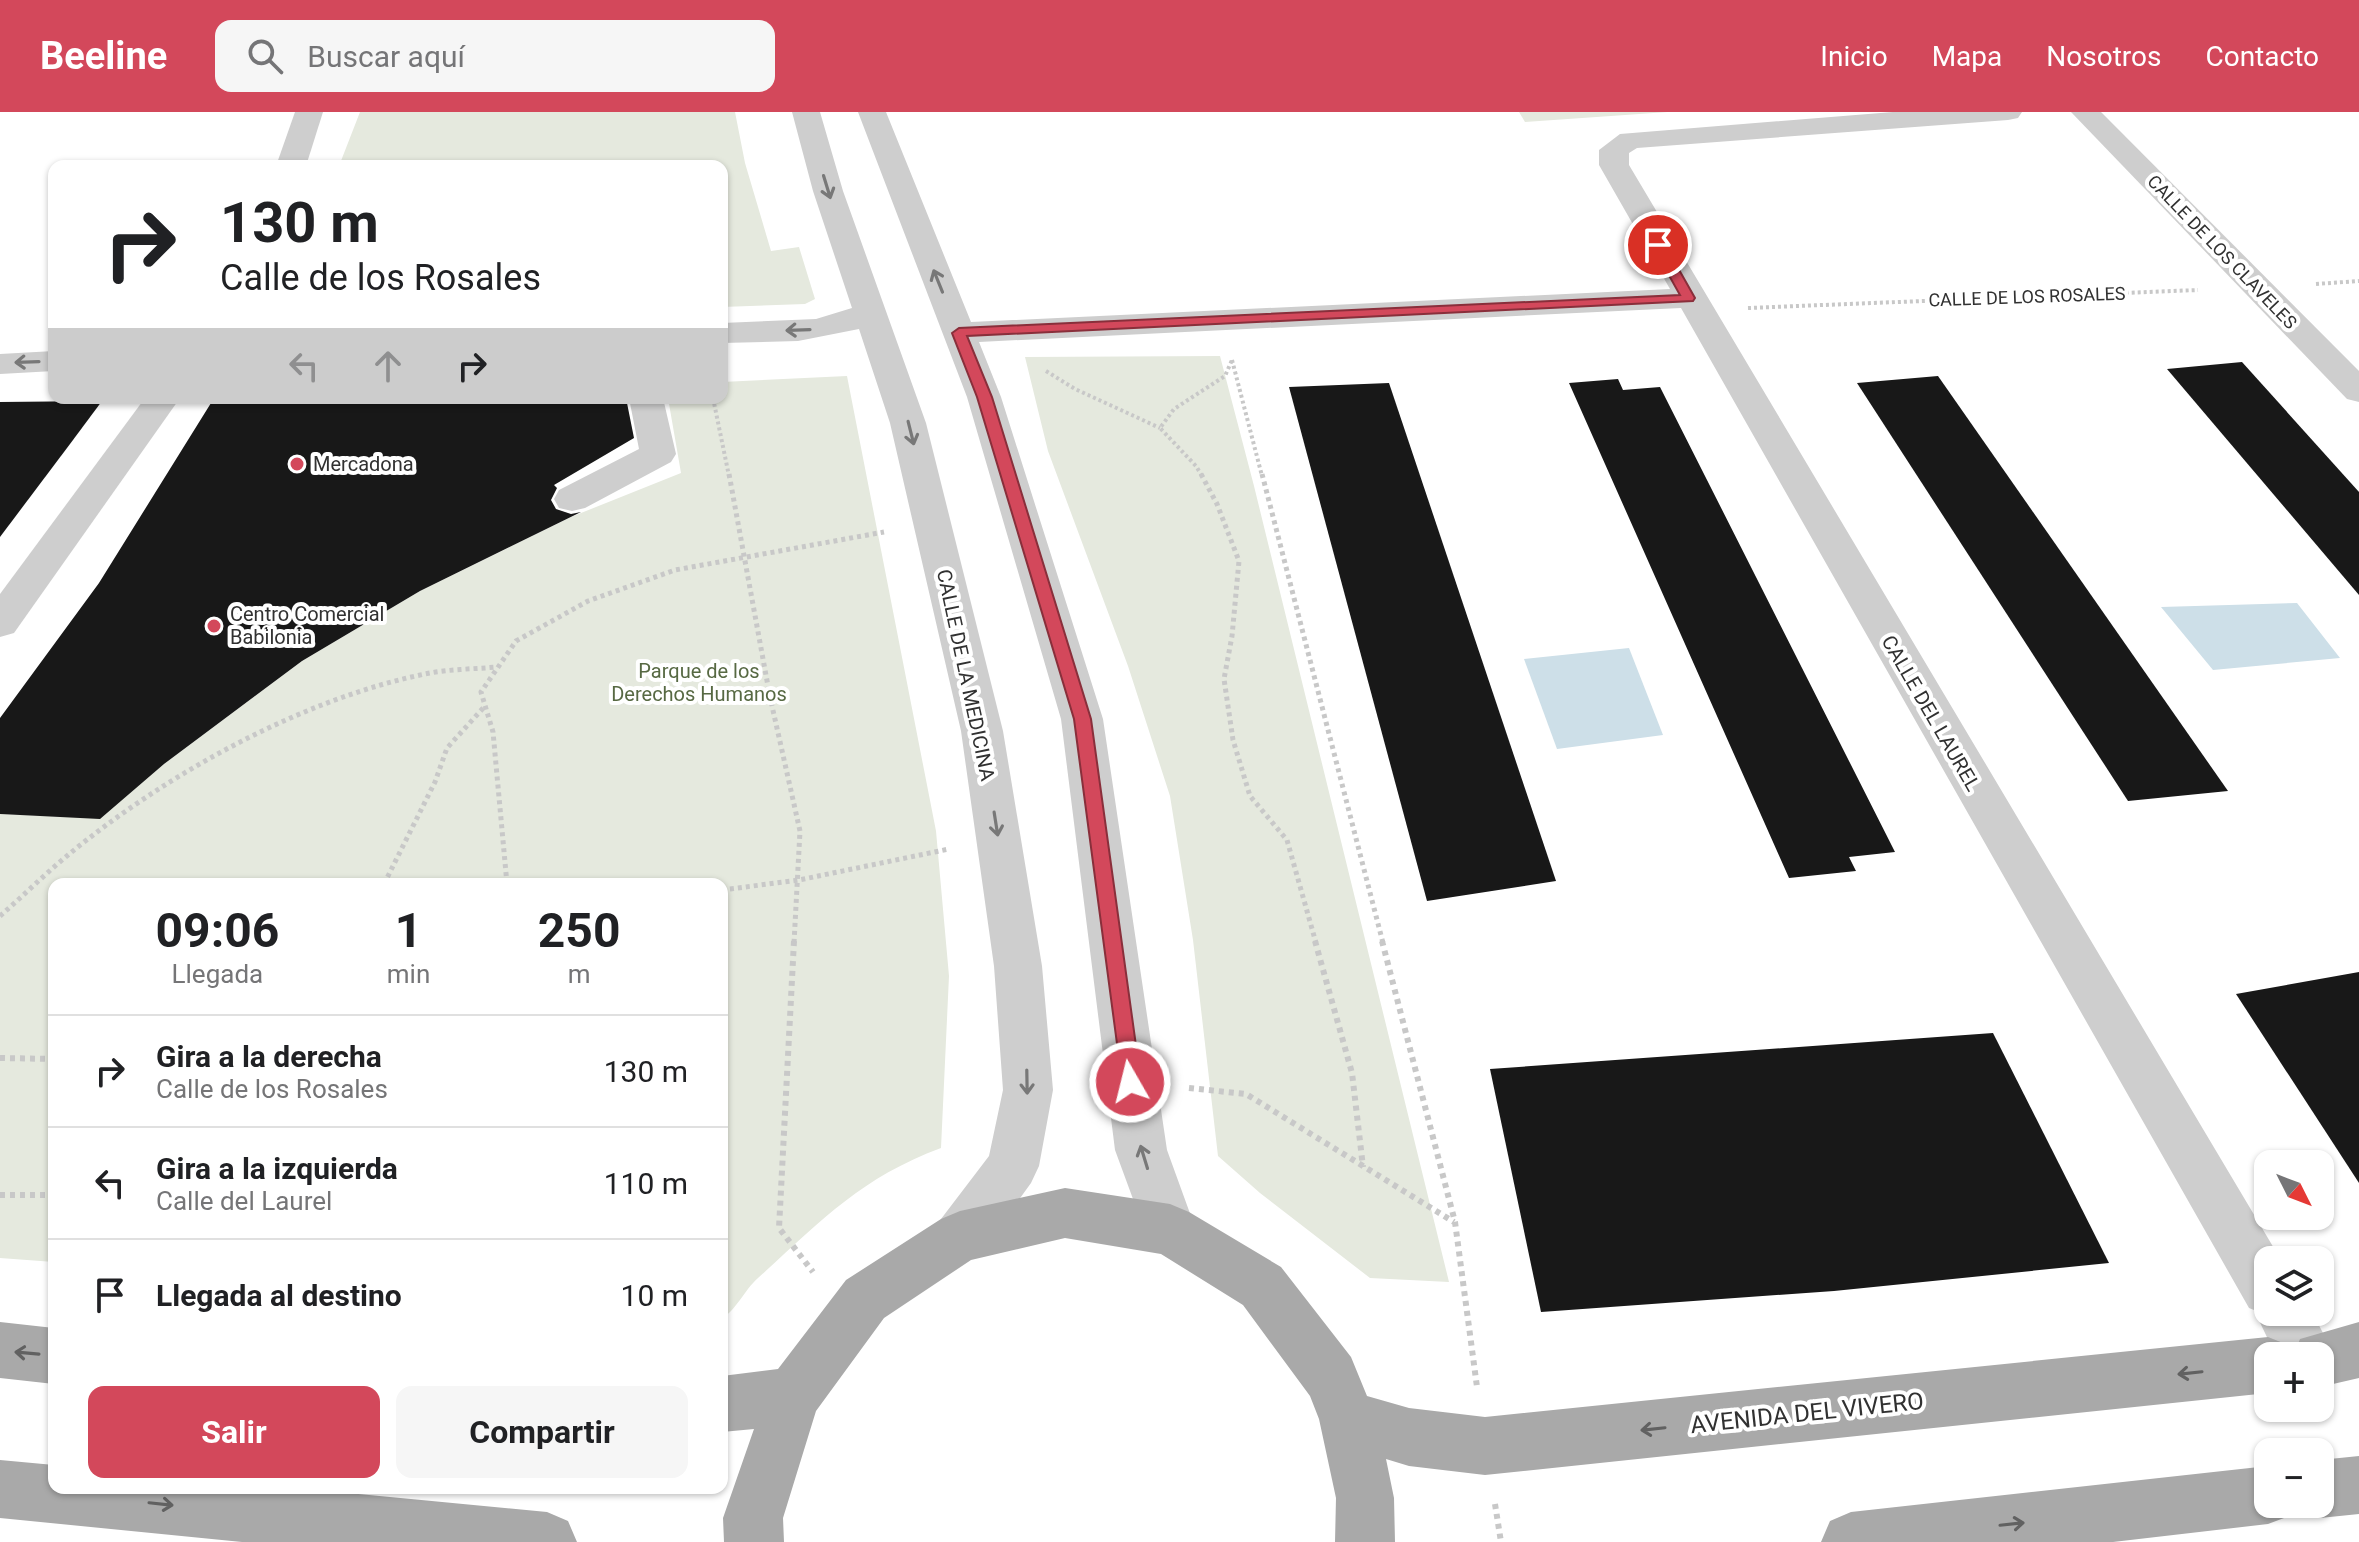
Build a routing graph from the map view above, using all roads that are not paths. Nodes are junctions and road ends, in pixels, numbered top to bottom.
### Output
1 (309, 112) edge
2 (806, 112) edge
3 (872, 112) edge
4 (2008, 112) edge
5 (2085, 112) edge
6 (293, 160) edge
7 (1692, 304) junction
8 (869, 312) junction
9 (970, 332) junction
10 (728, 333) edge
11 (48, 361) edge
12 (0, 364) edge
13 (2359, 391) edge
14 (159, 404) edge
15 (647, 404) edge
16 (572, 499) dead end
17 (0, 623) edge
18 (1170, 1230) junction
19 (960, 1237) junction
20 (2254, 1265) edge
21 (0, 1350) edge
22 (2359, 1350) edge
23 (48, 1355) edge
24 (2334, 1356) edge
25 (2254, 1366) edge
26 (793, 1396) junction
27 (728, 1403) edge
28 (1348, 1419) junction
29 (2359, 1485) edge
30 (2334, 1488) edge
31 (0, 1489) edge
32 (48, 1494) edge
33 (52, 1494) edge
34 (2254, 1497) edge
35 (547, 1542) edge
36 (754, 1542) edge
37 (1365, 1542) edge
38 (1851, 1542) edge

1 - 6 street
2 -> 8 street, CALLE DE LA MEDICINA
9 -> 3 street
4 - 7 street, CALLE DEL LAUREL
5 - 13 street, CALLE DE LOS CLAVELES
7 - 9 street
7 - 20 street, CALLE DEL LAUREL
8 -> 10 street
8 -> 19 street, CALLE DE LA MEDICINA
18 -> 9 street
11 -> 12 street
14 - 17 street
15 - 16 street
18 - 19 main road
18 - 28 main road
19 - 26 main road
23 -> 21 main road
22 - 24 main road
25 -> 28 main road, AVENIDA DEL VIVERO
26 - 27 main road
26 - 36 main road
28 - 37 main road
29 - 30 main road
31 -> 32 main road
33 -> 35 main road
38 -> 34 main road

